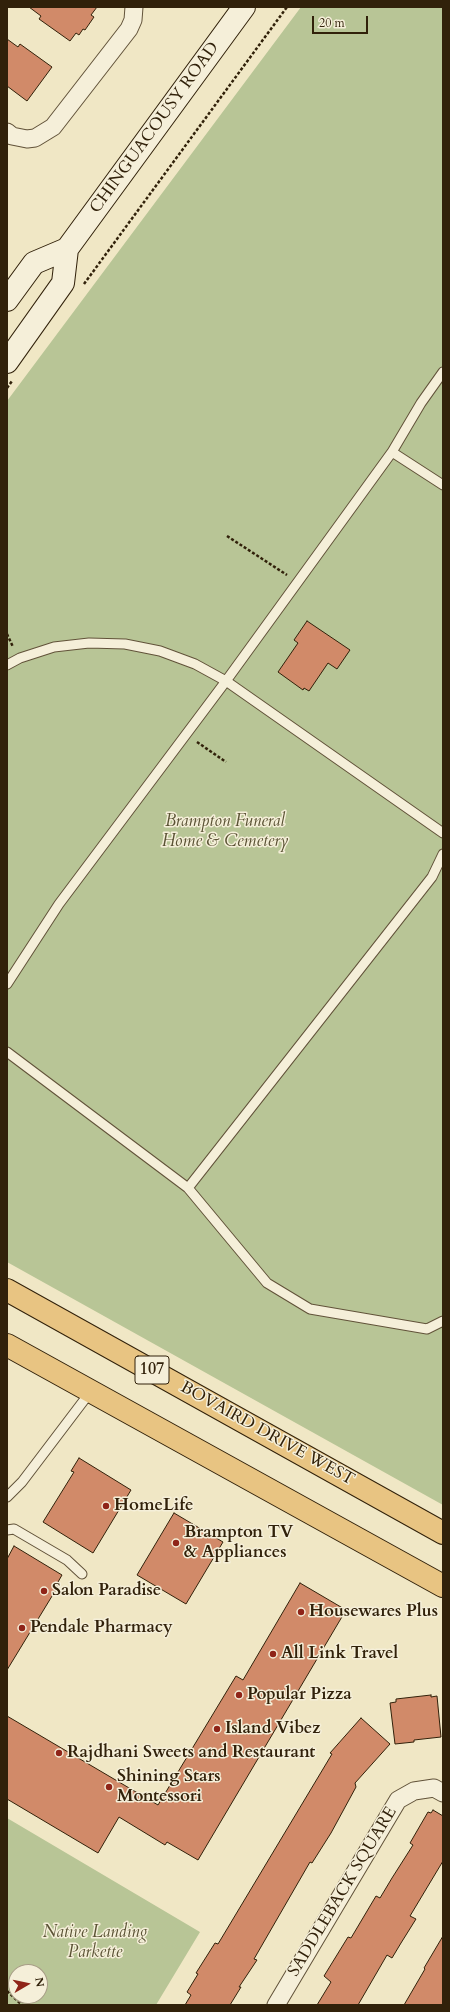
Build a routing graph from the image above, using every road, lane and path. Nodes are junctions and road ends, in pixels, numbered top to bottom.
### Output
1 (134, 7) edge
2 (244, 7) edge
3 (288, 7) edge
4 (7, 132) edge
5 (67, 249) junction
6 (83, 286) dead end
7 (7, 300) edge
8 (11, 369) edge
9 (443, 372) edge
10 (7, 388) edge
11 (392, 452) junction
12 (443, 485) edge
13 (227, 536) dead end
14 (298, 582) junction
15 (7, 665) edge
16 (226, 681) junction
17 (186, 734) junction
18 (226, 762) dead end
19 (443, 833) edge
20 (443, 854) edge
21 (7, 984) edge
22 (7, 1052) edge
23 (188, 1188) junction
24 (7, 1290) edge
25 (443, 1321) edge
26 (7, 1345) edge
27 (91, 1391) junction
28 (7, 1497) edge
29 (7, 1530) edge
30 (443, 1533) edge
31 (82, 1574) dead end
32 (443, 1586) edge
33 (443, 1793) edge
34 (7, 1990) edge
35 (22, 2005) edge
36 (276, 2005) edge

1 - 4 street
2 - 5 main road, CHINGUACOUSY ROAD
3 - 6 path
5 - 7 main road
5 - 8 main road, CHINGUACOUSY ROAD
8 - 10 path
9 - 11 lane
11 - 12 lane
11 - 14 lane
13 - 14 path
14 - 16 lane
15 - 16 lane
16 - 17 lane
16 - 19 lane
17 - 18 path
17 - 21 lane
20 - 23 lane
22 - 23 lane
23 - 25 lane
24 - 30 main road, BOVAIRD DRIVE WEST / 107
26 - 27 main road
27 - 28 lane
27 - 32 main road
29 - 31 lane
33 - 36 street, SADDLEBACK SQUARE
34 - 35 path

